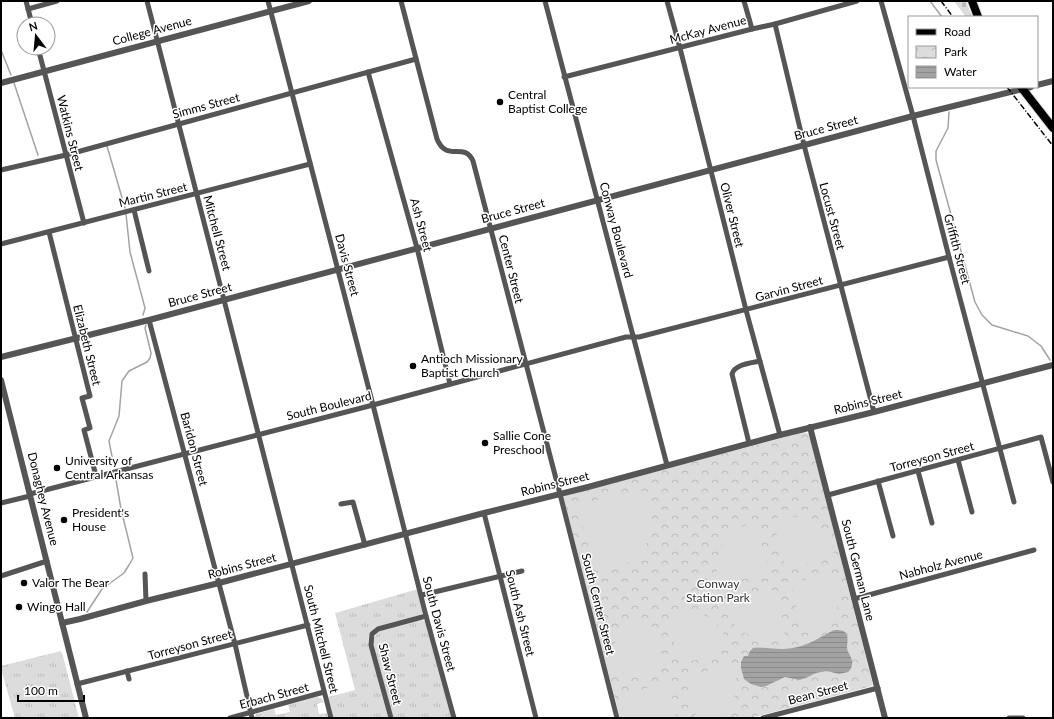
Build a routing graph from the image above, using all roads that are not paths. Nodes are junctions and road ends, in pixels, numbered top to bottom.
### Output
1 (26, 1) edge
2 (57, 1) edge
3 (147, 1) edge
4 (268, 1) edge
5 (309, 1) edge
6 (402, 1) edge
7 (545, 1) edge
8 (667, 1) edge
9 (744, 1) edge
10 (857, 1) edge
11 (881, 1) edge
12 (972, 1) edge
13 (28, 9) junction
14 (270, 11) junction
15 (30, 16) edge
16 (978, 16) edge
17 (775, 24) junction
18 (752, 29) junction
19 (157, 41) junction
20 (680, 48) junction
21 (40, 56) edge
22 (416, 59) junction
23 (44, 72) junction
24 (368, 72) junction
25 (564, 77) junction
26 (1053, 81) edge
27 (1, 83) edge
28 (1038, 85) edge
29 (1025, 88) edge
30 (292, 93) junction
31 (913, 116) junction
32 (179, 124) junction
33 (1053, 128) edge
34 (804, 145) junction
35 (66, 155) junction
36 (310, 164) junction
37 (1, 170) edge
38 (710, 170) junction
39 (197, 194) junction
40 (597, 200) junction
41 (134, 210) junction
42 (84, 223) junction
43 (490, 229) junction
44 (48, 232) junction
45 (1, 244) edge
46 (417, 248) junction
47 (949, 257) junction
48 (337, 269) junction
49 (149, 271) dead end
50 (840, 286) junction
51 (224, 300) junction
52 (746, 310) junction
53 (149, 320) junction
54 (633, 337) junction
55 (75, 338) junction
56 (1, 357) edge
57 (760, 361) junction
58 (525, 364) junction
59 (1051, 366) edge
60 (1, 380) edge
61 (450, 384) junction
62 (983, 384) junction
63 (373, 405) junction
64 (874, 412) junction
65 (810, 428) junction
66 (259, 434) junction
67 (780, 435) junction
68 (750, 443) junction
69 (1000, 448) junction
70 (185, 453) junction
71 (958, 460) junction
72 (667, 465) junction
73 (918, 471) junction
74 (96, 476) junction
75 (878, 482) junction
76 (1053, 482) edge
77 (560, 494) junction
78 (30, 495) junction
79 (828, 495) junction
80 (1014, 502) dead end
81 (1, 504) edge
82 (341, 504) dead end
83 (972, 512) dead end
84 (484, 513) junction
85 (932, 523) dead end
86 (406, 535) junction
87 (893, 536) dead end
88 (365, 545) junction
89 (1034, 550) dead end
90 (47, 561) junction
91 (291, 564) junction
92 (522, 571) dead end
93 (145, 574) dead end
94 (1, 576) edge
95 (500, 576) junction
96 (219, 583) junction
97 (422, 595) junction
98 (854, 598) junction
99 (146, 601) junction
100 (426, 616) junction
101 (62, 623) junction
102 (308, 625) junction
103 (235, 644) junction
104 (127, 671) junction
105 (129, 679) dead end
106 (78, 684) junction
107 (878, 688) junction
108 (324, 692) junction
109 (251, 715) edge
110 (86, 718) edge
111 (230, 718) edge
112 (331, 718) edge
113 (390, 718) edge
114 (454, 718) edge
115 (536, 718) edge
116 (617, 718) edge
117 (763, 718) edge
118 (885, 718) edge
119 (1009, 718) edge
120 (1023, 718) edge

1 - 13 street
2 - 13 street
3 - 19 street, Mitchell Street
4 - 14 street, Davis Street
5 - 14 street, College Avenue
6 - 22 street, Center Street
7 - 25 street, Conway Boulevard
8 - 20 street, Oliver Street
9 - 18 street
10 - 17 street, McKay Avenue
11 - 31 street, Griffith Street
12 - 16 main road
13 - 15 street
14 - 19 street, College Avenue
14 - 30 street, Davis Street
17 - 18 street, McKay Avenue
17 - 34 street, Locust Street
18 - 20 street, McKay Avenue
19 - 23 street, College Avenue
19 - 32 street, Mitchell Street
20 - 25 street, McKay Avenue
20 - 38 street, Oliver Street
21 - 23 street, Watkins Street
22 - 24 street, Simms Street
22 - 43 street, Center Street
23 - 27 street, College Avenue
23 - 35 street, Watkins Street
24 - 30 street, Simms Street
24 - 46 street, Ash Street
25 - 40 street, Conway Boulevard
26 - 28 street
29 - 31 street, Bruce Street
29 - 33 main road
30 - 32 street, Simms Street
30 - 36 street, Davis Street
31 - 34 street, Bruce Street
31 - 47 street, Griffith Street
32 - 35 street, Simms Street
32 - 39 street, Mitchell Street
34 - 38 street, Bruce Street
34 - 50 street, Locust Street
35 - 37 street, Simms Street
35 - 42 street, Watkins Street
36 - 39 street, Martin Street
36 - 48 street, Davis Street
38 - 40 street, Bruce Street
38 - 52 street, Oliver Street
39 - 41 street, Martin Street
39 - 51 street, Mitchell Street
40 - 43 street, Bruce Street
40 - 54 street, Conway Boulevard
41 - 42 street, Martin Street
41 - 49 street
42 - 44 street, Martin Street
43 - 46 street, Bruce Street
43 - 58 street, Center Street
44 - 45 street, Martin Street
44 - 55 street, Elizabeth Street
46 - 48 street, Bruce Street
46 - 61 street, Ash Street
47 - 50 street, Garvin Street
47 - 62 street, Griffith Street
48 - 51 street, Bruce Street
48 - 63 street, Davis Street
50 - 52 street, Garvin Street
50 - 64 street, Locust Street
51 - 53 street, Bruce Street
51 - 66 street, Mitchell Street
52 - 54 street, Garvin Street
52 - 57 street, Oliver Street
53 - 55 street, Bruce Street
53 - 70 street, Baridon Street
54 - 58 street, South Boulevard
54 - 72 street, Conway Boulevard
55 - 56 street, Bruce Street
55 - 74 street, Elizabeth Street
57 - 67 street, Oliver Street
57 - 68 street
58 - 61 street, South Boulevard
58 - 77 street, Center Street
59 - 62 street, Robins Street
60 - 78 street, Donaghey Avenue
61 - 63 street, South Boulevard
62 - 64 street, Robins Street
62 - 69 street, Griffith Street
63 - 66 street, South Boulevard
63 - 86 street, Davis Street
64 - 65 street, Robins Street
65 - 67 street, Robins Street
65 - 79 street, South German Lane
66 - 70 street, South Boulevard
66 - 91 street, Mitchell Street
67 - 68 street, Robins Street
68 - 72 street, Robins Street
69 - 71 street, Torreyson Street
69 - 76 street, Torreyson Street
69 - 80 street, Griffith Street
70 - 74 street, South Boulevard
70 - 96 street, Baridon Street
71 - 73 street, Torreyson Street
71 - 83 street
72 - 77 street, Robins Street
73 - 75 street, Torreyson Street
73 - 85 street
74 - 78 street, South Boulevard
75 - 79 street, Torreyson Street
75 - 87 street
77 - 84 street, Robins Street
77 - 116 street, South Center Street
78 - 81 street, South Boulevard
78 - 90 street, Donaghey Avenue
79 - 98 street, South German Lane
82 - 88 street
84 - 86 street, Robins Street
84 - 95 street, South Ash Street
86 - 88 street, Robins Street
86 - 97 street, South Davis Street
88 - 91 street, Robins Street
89 - 98 street, Nabholz Avenue
90 - 94 street
90 - 101 street, Donaghey Avenue
91 - 96 street, Robins Street
91 - 102 street, South Mitchell Street
92 - 95 street
93 - 99 street
95 - 97 street
95 - 115 street, South Ash Street
96 - 99 street, Robins Street
96 - 103 street, Baridon Street
97 - 100 street, South Davis Street
98 - 107 street, South German Lane
99 - 101 street, Robins Street
100 - 113 street, Shaw Street
100 - 114 street, South Davis Street
101 - 106 street, Donaghey Avenue
102 - 103 street, Torreyson Street
102 - 108 street, South Mitchell Street
103 - 104 street, Torreyson Street
103 - 109 street, Baridon Street
104 - 105 street
104 - 106 street, Torreyson Street
106 - 110 street, Donaghey Avenue
107 - 117 street, Bean Street
107 - 118 street, South German Lane
108 - 109 street, Erbach Street
108 - 112 street, South Mitchell Street
109 - 111 street, Erbach Street
119 - 120 street

